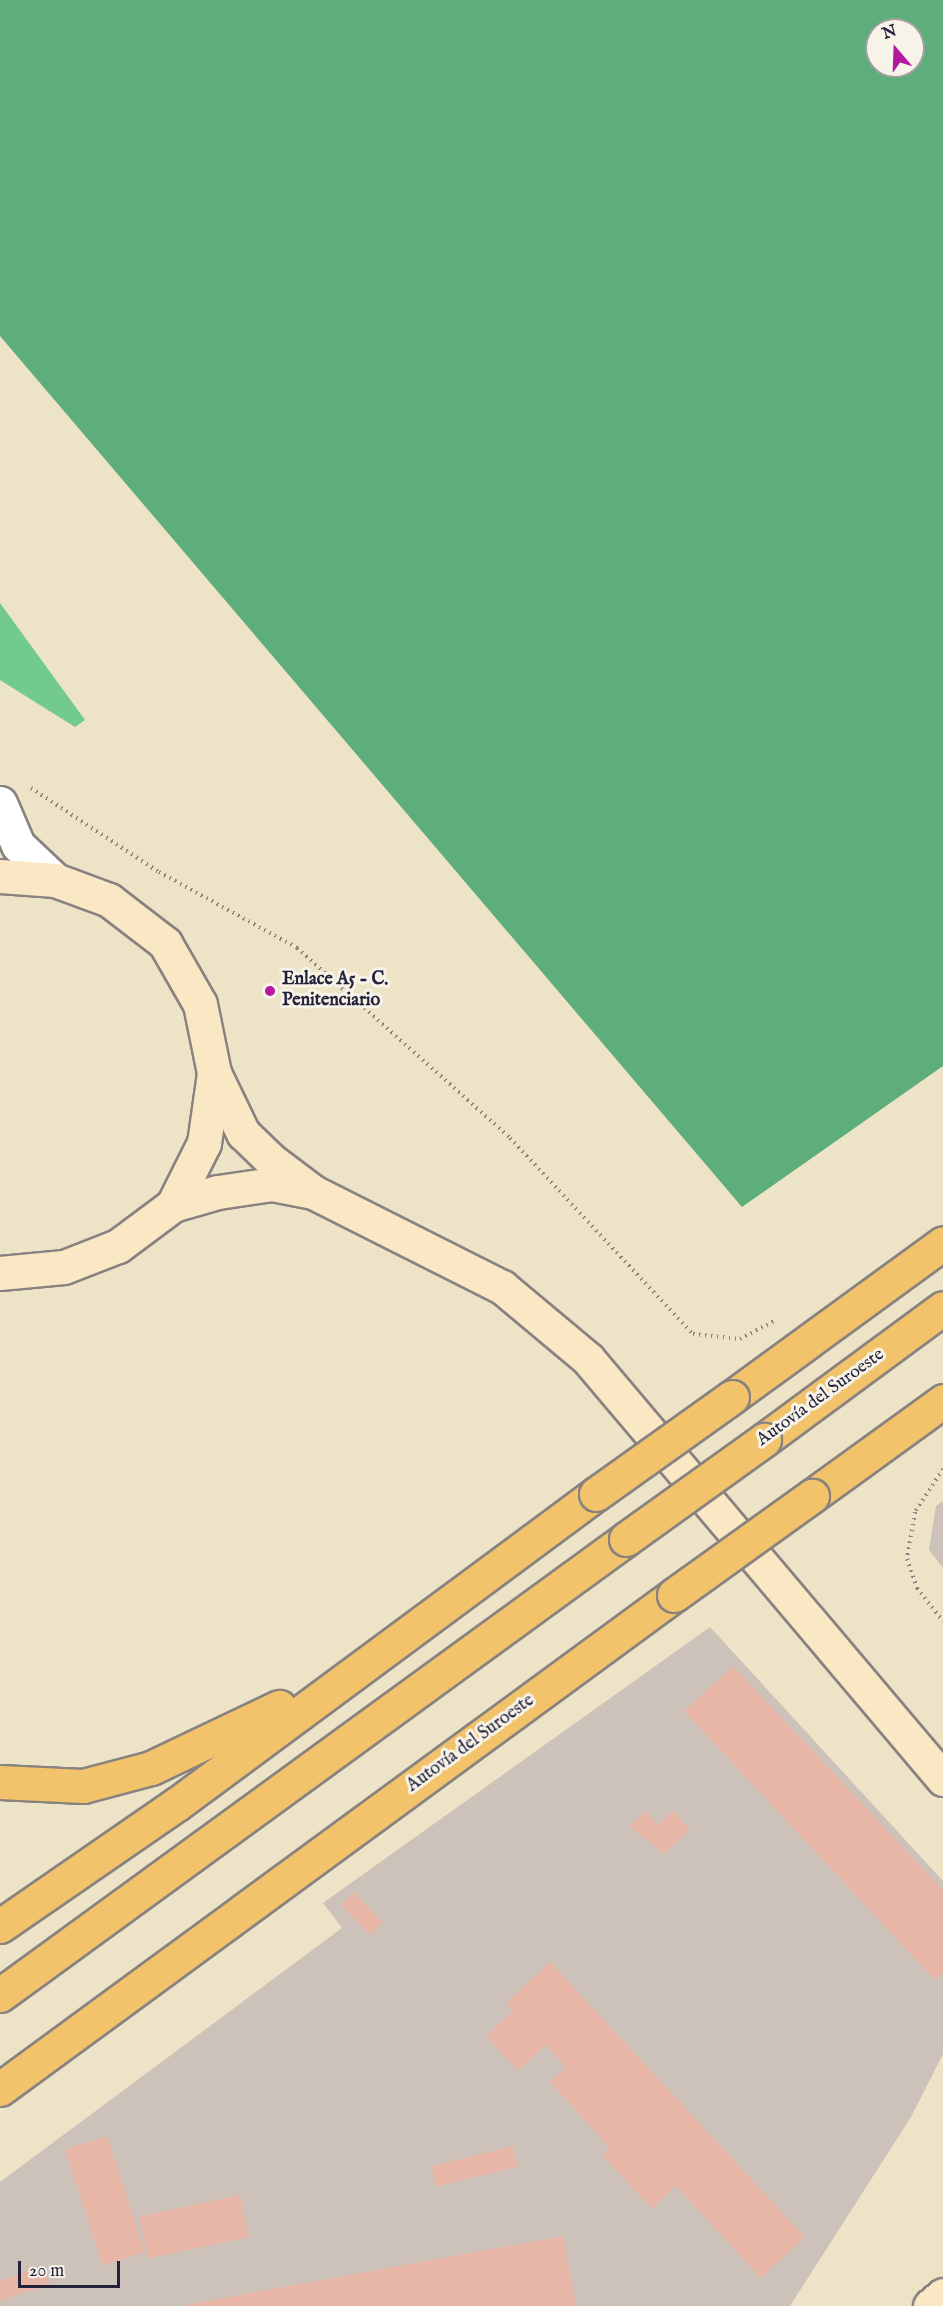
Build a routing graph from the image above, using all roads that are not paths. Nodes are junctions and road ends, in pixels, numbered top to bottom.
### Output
1 (13, 794) edge
2 (0, 876) edge
3 (54, 879) junction
4 (214, 1073) junction
5 (313, 1192) junction
6 (173, 1205) junction
7 (943, 1243) edge
8 (0, 1273) edge
9 (943, 1308) edge
10 (943, 1401) edge
11 (324, 1692) junction
12 (943, 1779) edge
13 (0, 1782) edge
14 (0, 1926) edge
15 (0, 1995) edge
16 (0, 2089) edge
17 (943, 2295) edge
18 (930, 2306) edge

1 - 3 street
2 - 3 street
3 - 4 street
4 - 5 street
4 - 6 street
5 - 6 street
5 - 12 street
6 - 8 street
7 - 11 highway, bridge
9 - 15 highway, Autovía del Suroeste, bridge
10 - 16 highway, Autovía del Suroeste, bridge
11 - 13 highway
11 - 14 highway
17 - 18 street

